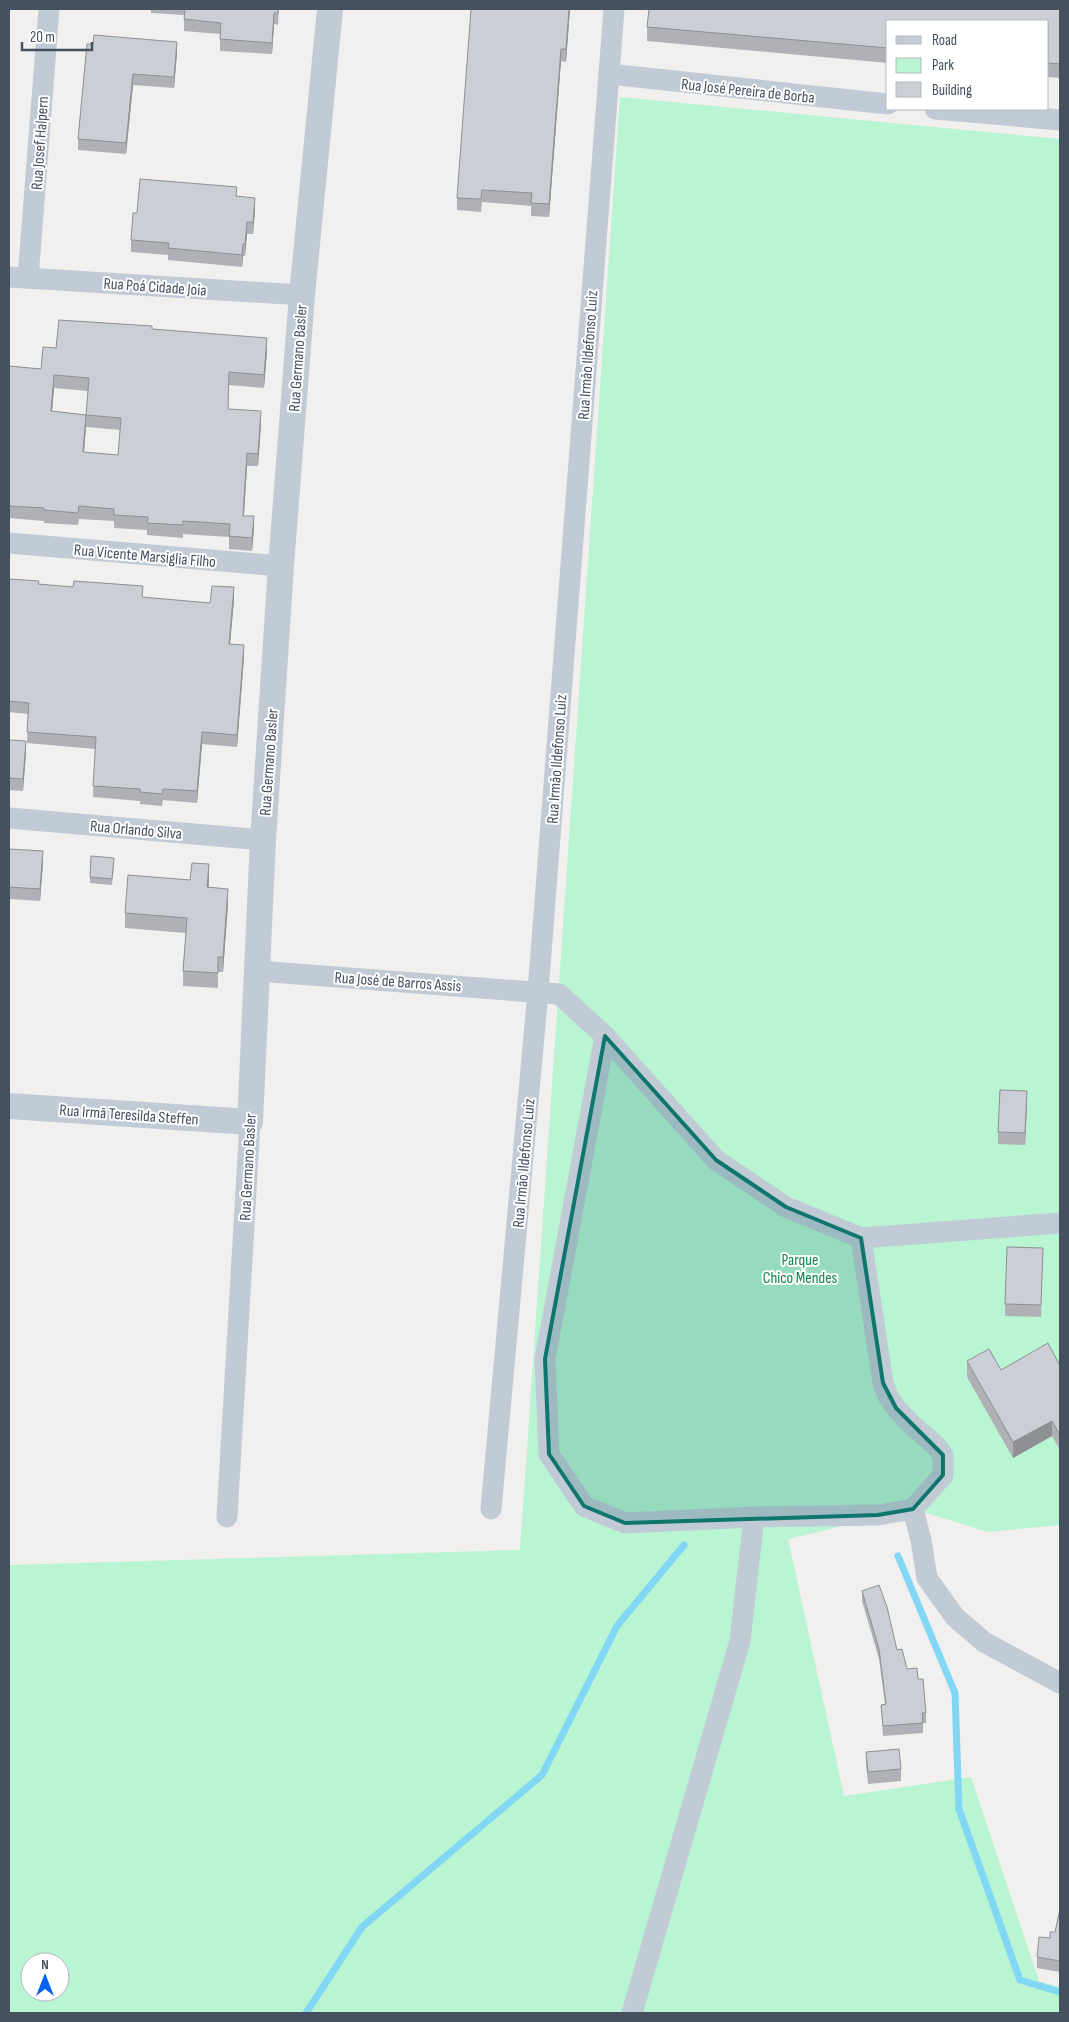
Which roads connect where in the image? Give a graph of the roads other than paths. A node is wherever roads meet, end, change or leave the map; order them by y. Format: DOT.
graph roads {
  1 [pos="49,9"];
  2 [pos="330,9"];
  3 [pos="614,9"];
  4 [pos="609,74"];
  5 [pos="886,104"];
  6 [pos="946,110"];
  7 [pos="1060,120"];
  8 [pos="19,278"];
  9 [pos="302,296"];
  10 [pos="9,544"];
  11 [pos="281,566"];
  12 [pos="9,818"];
  13 [pos="263,840"];
  14 [pos="258,971"];
  15 [pos="538,992"];
  16 [pos="605,1036"];
  17 [pos="9,1106"];
  18 [pos="250,1122"];
  19 [pos="1060,1223"];
  20 [pos="861,1238"];
  21 [pos="491,1509"];
  22 [pos="913,1509"];
  23 [pos="227,1517"];
  24 [pos="754,1517"];
  25 [pos="1060,1683"];
  26 [pos="632,2013"];
  1 -- 8 [label="street, Rua Josef Halpern"];
  2 -- 9 [label="street, Rua Germano Basler"];
  3 -- 4 [label="street, Rua Irmão Ildefonso Luiz"];
  4 -- 5 [label="street, Rua José Pereira de Borba"];
  4 -- 15 [label="street, Rua Irmão Ildefonso Luiz"];
  6 -- 7 [label="street"];
  8 -- 9 [label="street, Rua Poá Cidade Joia"];
  9 -- 11 [label="street, Rua Germano Basler"];
  10 -- 11 [label="street, Rua Vicente Marsiglia Filho"];
  11 -- 13 [label="street, Rua Germano Basler"];
  12 -- 13 [label="street, Rua Orlando Silva"];
  13 -- 14 [label="street, Rua Germano Basler"];
  14 -- 15 [label="street, Rua José de Barros Assis"];
  14 -- 18 [label="street, Rua Germano Basler"];
  15 -- 16 [label="street, Rua José de Barros Assis"];
  15 -- 21 [label="street, Rua Irmão Ildefonso Luiz"];
  16 -- 20 [label="street, Rua José de Barros Assis"];
  16 -- 24 [label="street"];
  17 -- 18 [label="street, Rua Irmã Teresilda Steffen"];
  18 -- 23 [label="street, Rua Germano Basler"];
  19 -- 20 [label="street"];
  20 -- 22 [label="street"];
  22 -- 24 [label="street"];
  22 -- 25 [label="street"];
  24 -- 26 [label="street"];
}
